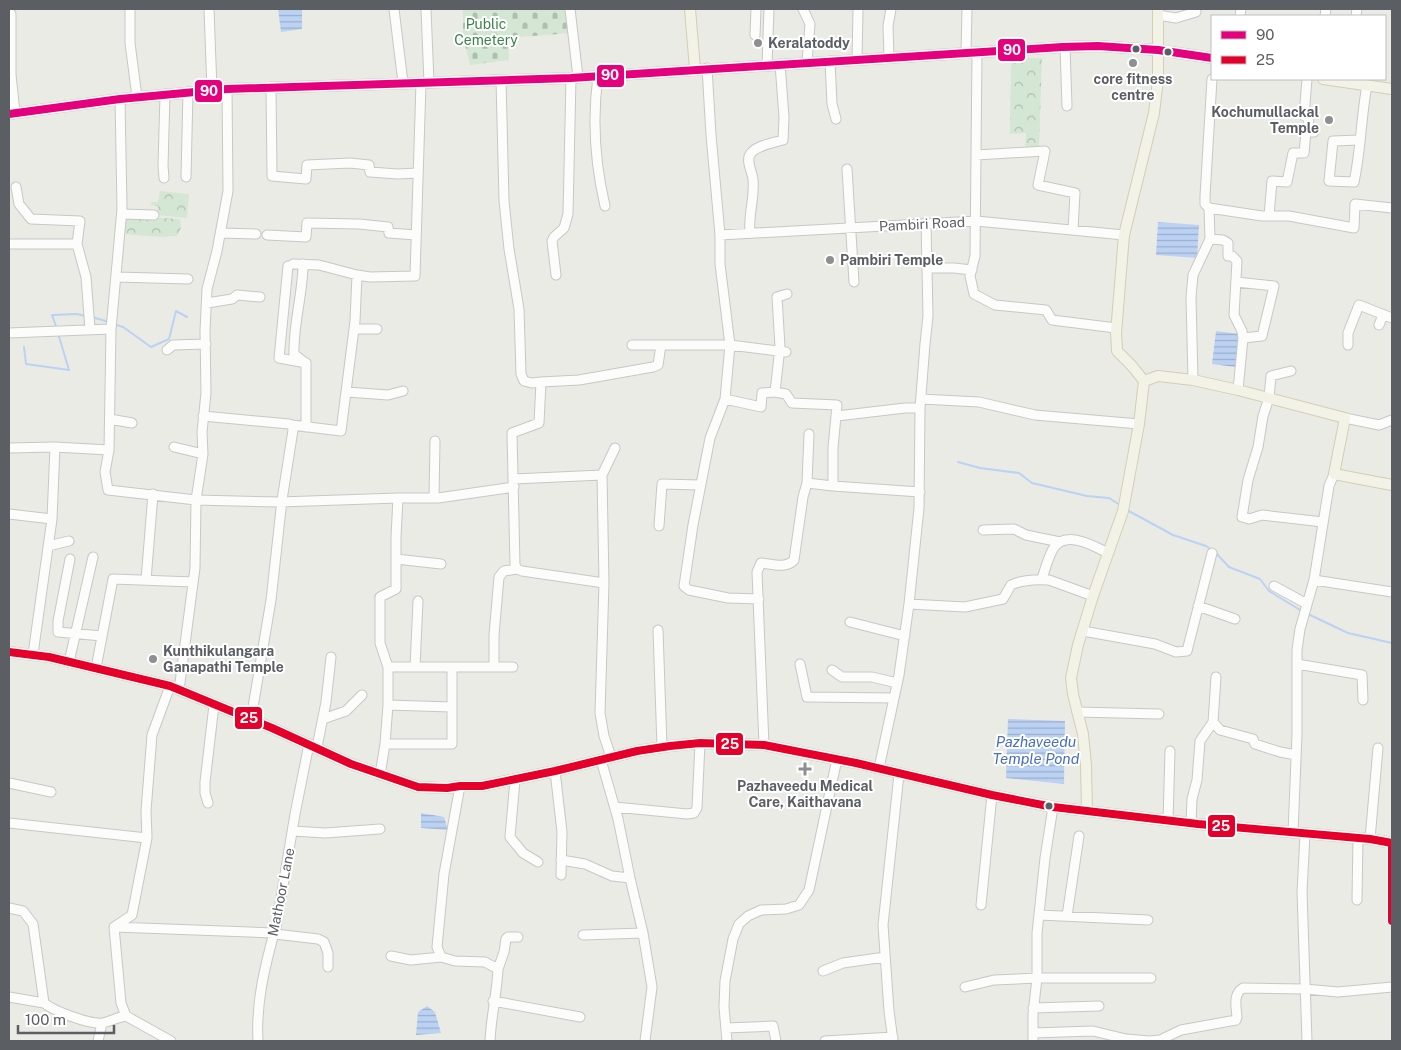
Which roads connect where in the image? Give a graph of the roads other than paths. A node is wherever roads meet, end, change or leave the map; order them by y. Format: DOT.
graph roads {
  1 [pos="130,9"];
  2 [pos="209,9"];
  3 [pos="394,9"];
  4 [pos="426,9"];
  5 [pos="570,9"];
  6 [pos="690,9"];
  7 [pos="756,9"];
  8 [pos="770,9"];
  9 [pos="802,9"];
  10 [pos="858,9"];
  11 [pos="891,9"];
  12 [pos="967,9"];
  13 [pos="1158,12"];
  14 [pos="1196,12"];
  15 [pos="11,14"];
  16 [pos="754,35"];
  17 [pos="1065,46"];
  18 [pos="1158,50"];
  19 [pos="966,52"];
  20 [pos="977,52"];
  21 [pos="889,57"];
  22 [pos="1211,58"];
  23 [pos="857,59"];
  24 [pos="830,61"];
  25 [pos="807,62"];
  26 [pos="780,64"];
  27 [pos="766,65"];
  28 [pos="707,68"];
  29 [pos="695,69"];
  30 [pos="598,76"];
  31 [pos="574,77"];
  32 [pos="501,80"];
  33 [pos="1212,80"];
  34 [pos="1307,80"];
  35 [pos="1353,80"];
  36 [pos="402,83"];
  37 [pos="425,83"];
  38 [pos="1367,85"];
  39 [pos="271,87"];
  40 [pos="227,88"];
  41 [pos="1392,89"];
  42 [pos="212,90"];
  43 [pos="188,92"];
  44 [pos="166,94"];
  45 [pos="137,97"];
  46 [pos="120,99"];
  47 [pos="1067,106"];
  48 [pos="12,113"];
  49 [pos="836,118"];
  50 [pos="1359,140"];
  51 [pos="976,155"];
  52 [pos="847,169"];
  53 [pos="418,173"];
  54 [pos="186,177"];
  55 [pos="164,178"];
  56 [pos="16,186"];
  57 [pos="605,206"];
  58 [pos="1209,208"];
  59 [pos="1392,208"];
  60 [pos="122,214"];
  61 [pos="154,216"];
  62 [pos="1269,216"];
  63 [pos="976,221"];
  64 [pos="926,223"];
  65 [pos="850,227"];
  66 [pos="1073,230"];
  67 [pos="221,233"];
  68 [pos="750,233"];
  69 [pos="256,234"];
  70 [pos="267,235"];
  71 [pos="416,235"];
  72 [pos="720,235"];
  73 [pos="1124,235"];
  74 [pos="1210,239"];
  75 [pos="9,244"];
  76 [pos="78,244"];
  77 [pos="304,264"];
  78 [pos="926,268"];
  79 [pos="972,270"];
  80 [pos="356,275"];
  81 [pos="556,275"];
  82 [pos="117,277"];
  83 [pos="188,279"];
  84 [pos="854,282"];
  85 [pos="1236,282"];
  86 [pos="787,294"];
  87 [pos="260,297"];
  88 [pos="207,303"];
  89 [pos="1383,314"];
  90 [pos="1392,318"];
  91 [pos="1379,325"];
  92 [pos="1116,328"];
  93 [pos="111,329"];
  94 [pos="354,329"];
  95 [pos="377,329"];
  96 [pos="90,330"];
  97 [pos="9,333"];
  98 [pos="1243,338"];
  99 [pos="206,344"];
  100 [pos="632,345"];
  101 [pos="661,345"];
  102 [pos="730,345"];
  103 [pos="1348,345"];
  104 [pos="167,350"];
  105 [pos="783,352"];
  106 [pos="306,363"];
  107 [pos="1291,371"];
  108 [pos="1192,380"];
  109 [pos="1144,381"];
  110 [pos="541,382"];
  111 [pos="1238,390"];
  112 [pos="403,391"];
  113 [pos="347,392"];
  114 [pos="775,392"];
  115 [pos="1269,398"];
  116 [pos="725,399"];
  117 [pos="921,404"];
  118 [pos="204,416"];
  119 [pos="836,416"];
  120 [pos="110,418"];
  121 [pos="1345,418"];
  122 [pos="1392,420"];
  123 [pos="132,423"];
  124 [pos="1139,424"];
  125 [pos="292,425"];
  126 [pos="306,427"];
  127 [pos="809,434"];
  128 [pos="435,440"];
  129 [pos="55,447"];
  130 [pos="174,447"];
  131 [pos="9,448"];
  132 [pos="615,448"];
  133 [pos="109,450"];
  134 [pos="203,454"];
  135 [pos="1334,474"];
  136 [pos="602,475"];
  137 [pos="514,483"];
  138 [pos="807,483"];
  139 [pos="700,485"];
  140 [pos="1392,485"];
  141 [pos="833,486"];
  142 [pos="920,492"];
  143 [pos="153,494"];
  144 [pos="398,498"];
  145 [pos="434,498"];
  146 [pos="196,500"];
  147 [pos="282,500"];
  148 [pos="9,514"];
  149 [pos="52,519"];
  150 [pos="1322,522"];
  151 [pos="659,526"];
  152 [pos="983,530"];
  153 [pos="69,541"];
  154 [pos="1060,542"];
  155 [pos="48,546"];
  156 [pos="1108,553"];
  157 [pos="1212,553"];
  158 [pos="94,557"];
  159 [pos="70,558"];
  160 [pos="396,559"];
  161 [pos="441,564"];
  162 [pos="517,569"];
  163 [pos="1042,579"];
  164 [pos="146,580"];
  165 [pos="1314,580"];
  166 [pos="193,582"];
  167 [pos="604,583"];
  168 [pos="1274,586"];
  169 [pos="1392,592"];
  170 [pos="1093,596"];
  171 [pos="759,599"];
  172 [pos="418,601"];
  173 [pos="909,604"];
  174 [pos="1307,604"];
  175 [pos="1198,606"];
  176 [pos="1235,619"];
  177 [pos="850,622"];
  178 [pos="658,630"];
  179 [pos="1083,631"];
  180 [pos="76,633"];
  181 [pos="102,636"];
  182 [pos="904,636"];
  183 [pos="9,652"];
  184 [pos="32,654"];
  185 [pos="331,656"];
  186 [pos="69,662"];
  187 [pos="800,664"];
  188 [pos="1297,664"];
  189 [pos="388,667"];
  190 [pos="415,667"];
  191 [pos="452,667"];
  192 [pos="494,667"];
  193 [pos="513,667"];
  194 [pos="96,668"];
  195 [pos="832,670"];
  196 [pos="1216,677"];
  197 [pos="897,682"];
  198 [pos="174,688"];
  199 [pos="362,695"];
  200 [pos="894,698"];
  201 [pos="1363,700"];
  202 [pos="214,705"];
  203 [pos="388,705"];
  204 [pos="451,707"];
  205 [pos="1077,712"];
  206 [pos="1159,714"];
  207 [pos="251,719"];
  208 [pos="323,719"];
  209 [pos="1213,722"];
  210 [pos="700,743"];
  211 [pos="385,744"];
  212 [pos="313,745"];
  213 [pos="764,745"];
  214 [pos="662,747"];
  215 [pos="1378,748"];
  216 [pos="1170,750"];
  217 [pos="1296,755"];
  218 [pos="606,759"];
  219 [pos="836,759"];
  220 [pos="879,768"];
  221 [pos="555,771"];
  222 [pos="898,774"];
  223 [pos="380,775"];
  224 [pos="515,780"];
  225 [pos="9,783"];
  226 [pos="460,786"];
  227 [pos="51,792"];
  228 [pos="992,795"];
  229 [pos="208,803"];
  230 [pos="1053,806"];
  231 [pos="615,807"];
  232 [pos="1087,811"];
  233 [pos="1168,821"];
  234 [pos="9,823"];
  235 [pos="1191,823"];
  236 [pos="380,829"];
  237 [pos="293,831"];
  238 [pos="1293,833"];
  239 [pos="1305,834"];
  240 [pos="1079,836"];
  241 [pos="146,838"];
  242 [pos="1358,838"];
  243 [pos="1370,839"];
  244 [pos="1392,842"];
  245 [pos="561,860"];
  246 [pos="538,862"];
  247 [pos="561,875"];
  248 [pos="630,878"];
  249 [pos="1357,900"];
  250 [pos="981,905"];
  251 [pos="9,908"];
  252 [pos="1039,915"];
  253 [pos="1066,916"];
  254 [pos="1148,920"];
  255 [pos="1392,921"];
  256 [pos="114,927"];
  257 [pos="275,933"];
  258 [pos="643,933"];
  259 [pos="583,935"];
  260 [pos="518,937"];
  261 [pos="390,956"];
  262 [pos="885,956"];
  263 [pos="441,957"];
  264 [pos="328,967"];
  265 [pos="498,969"];
  266 [pos="823,971"];
  267 [pos="1037,978"];
  268 [pos="1151,978"];
  269 [pos="965,987"];
  270 [pos="1392,987"];
  271 [pos="1305,989"];
  272 [pos="9,997"];
  273 [pos="493,1001"];
  274 [pos="44,1002"];
  275 [pos="1099,1006"];
  276 [pos="1033,1008"];
  277 [pos="126,1016"];
  278 [pos="580,1017"];
  279 [pos="102,1023"];
  280 [pos="726,1028"];
  281 [pos="1033,1037"];
  282 [pos="893,1039"];
  283 [pos="98,1041"];
  284 [pos="171,1041"];
  285 [pos="258,1041"];
  286 [pos="490,1041"];
  287 [pos="645,1041"];
  288 [pos="727,1041"];
  289 [pos="776,1041"];
  290 [pos="825,1041"];
  291 [pos="1307,1041"];
  1 -- 45 [label="street"];
  2 -- 42 [label="street"];
  3 -- 36 [label="street"];
  4 -- 37 [label="street"];
  5 -- 31 [label="street"];
  6 -- 29 [label="main road"];
  7 -- 16 [label="street"];
  8 -- 27 [label="street"];
  9 -- 25 [label="street"];
  10 -- 23 [label="street"];
  11 -- 21 [label="street"];
  12 -- 19 [label="street"];
  13 -- 14 [label="street"];
  13 -- 18 [label="main road"];
  15 -- 48 [label="street"];
  17 -- 18 [label="main road"];
  17 -- 20 [label="main road"];
  17 -- 47 [label="street"];
  18 -- 22 [label="main road"];
  18 -- 73 [label="main road"];
  19 -- 20 [label="main road"];
  19 -- 21 [label="main road"];
  20 -- 51 [label="street"];
  21 -- 23 [label="main road"];
  23 -- 24 [label="main road"];
  24 -- 25 [label="main road"];
  24 -- 49 [label="street"];
  25 -- 26 [label="main road"];
  26 -- 27 [label="main road"];
  26 -- 68 [label="street"];
  27 -- 28 [label="main road"];
  28 -- 29 [label="main road"];
  28 -- 72 [label="street"];
  29 -- 30 [label="main road"];
  30 -- 31 [label="main road"];
  30 -- 57 [label="street"];
  31 -- 32 [label="main road"];
  31 -- 81 [label="street"];
  32 -- 37 [label="main road"];
  32 -- 110 [label="street"];
  33 -- 58 [label="street"];
  34 -- 62 [label="street"];
  35 -- 38 [label="main road"];
  36 -- 37 [label="main road"];
  36 -- 39 [label="main road"];
  37 -- 53 [label="street"];
  38 -- 41 [label="main road"];
  38 -- 50 [label="street"];
  39 -- 40 [label="main road"];
  39 -- 53 [label="street"];
  40 -- 42 [label="main road"];
  40 -- 67 [label="street"];
  42 -- 43 [label="main road"];
  43 -- 44 [label="main road"];
  43 -- 54 [label="street"];
  44 -- 45 [label="main road"];
  44 -- 55 [label="street"];
  45 -- 46 [label="main road"];
  46 -- 48 [label="main road"];
  46 -- 60 [label="street"];
  50 -- 50 [label="street"];
  51 -- 63 [label="street"];
  51 -- 66 [label="street"];
  52 -- 65 [label="street"];
  53 -- 71 [label="street"];
  56 -- 76 [label="street"];
  58 -- 62 [label="street"];
  58 -- 74 [label="street"];
  59 -- 62 [label="street"];
  60 -- 61 [label="street"];
  60 -- 82 [label="street"];
  63 -- 64 [label="street, Pambiri Road"];
  63 -- 66 [label="street, Pambiri Road"];
  63 -- 79 [label="street"];
  64 -- 65 [label="street, Pambiri Road"];
  64 -- 78 [label="street"];
  65 -- 68 [label="street, Pambiri Road"];
  65 -- 84 [label="street"];
  66 -- 73 [label="street, Pambiri Road"];
  67 -- 69 [label="street"];
  67 -- 88 [label="street"];
  68 -- 72 [label="street, Pambiri Road"];
  70 -- 71 [label="street"];
  71 -- 80 [label="street"];
  72 -- 102 [label="street"];
  73 -- 92 [label="main road"];
  74 -- 85 [label="street"];
  74 -- 108 [label="street"];
  75 -- 76 [label="street"];
  76 -- 96 [label="street"];
  77 -- 80 [label="street"];
  77 -- 106 [label="street"];
  77 -- 106 [label="street"];
  78 -- 79 [label="street"];
  78 -- 117 [label="street"];
  79 -- 92 [label="street"];
  80 -- 94 [label="street"];
  82 -- 83 [label="street"];
  82 -- 93 [label="street"];
  85 -- 98 [label="street"];
  85 -- 98 [label="street"];
  86 -- 105 [label="street"];
  87 -- 88 [label="street"];
  88 -- 99 [label="street"];
  89 -- 90 [label="street"];
  89 -- 91 [label="street"];
  89 -- 103 [label="street"];
  92 -- 109 [label="main road"];
  93 -- 96 [label="street"];
  93 -- 120 [label="street"];
  94 -- 95 [label="street"];
  94 -- 113 [label="street"];
  96 -- 97 [label="street"];
  98 -- 111 [label="street"];
  99 -- 104 [label="street"];
  99 -- 118 [label="street"];
  100 -- 101 [label="street"];
  101 -- 102 [label="street"];
  101 -- 110 [label="street"];
  102 -- 105 [label="street"];
  102 -- 116 [label="street"];
  105 -- 114 [label="street"];
  106 -- 126 [label="street"];
  107 -- 115 [label="street"];
  108 -- 109 [label="main road"];
  108 -- 111 [label="main road"];
  109 -- 124 [label="main road"];
  110 -- 137 [label="street"];
  111 -- 115 [label="main road"];
  112 -- 113 [label="street"];
  113 -- 126 [label="street"];
  114 -- 116 [label="street"];
  114 -- 119 [label="street"];
  115 -- 121 [label="main road"];
  115 -- 150 [label="street"];
  116 -- 139 [label="street"];
  117 -- 119 [label="street"];
  117 -- 124 [label="street"];
  117 -- 142 [label="street"];
  118 -- 125 [label="street"];
  118 -- 134 [label="street"];
  119 -- 141 [label="street"];
  120 -- 123 [label="street"];
  120 -- 133 [label="street"];
  121 -- 122 [label="street"];
  121 -- 135 [label="main road"];
  124 -- 156 [label="main road"];
  125 -- 126 [label="street"];
  125 -- 147 [label="street"];
  127 -- 138 [label="street"];
  128 -- 145 [label="street"];
  129 -- 131 [label="street"];
  129 -- 133 [label="street"];
  129 -- 149 [label="street"];
  130 -- 134 [label="street"];
  132 -- 136 [label="street"];
  133 -- 143 [label="street"];
  134 -- 146 [label="street"];
  135 -- 140 [label="main road"];
  135 -- 150 [label="street"];
  136 -- 137 [label="street"];
  136 -- 167 [label="street"];
  137 -- 145 [label="street"];
  137 -- 162 [label="street"];
  138 -- 141 [label="street"];
  138 -- 171 [label="street"];
  139 -- 151 [label="street"];
  139 -- 171 [label="street"];
  141 -- 142 [label="street"];
  142 -- 173 [label="street"];
  143 -- 146 [label="street"];
  143 -- 164 [label="street"];
  144 -- 145 [label="street"];
  144 -- 147 [label="street"];
  144 -- 160 [label="street"];
  146 -- 147 [label="street"];
  146 -- 166 [label="street"];
  147 -- 207 [label="street"];
  148 -- 149 [label="street"];
  149 -- 155 [label="street"];
  150 -- 165 [label="street"];
  152 -- 154 [label="street"];
  153 -- 155 [label="street"];
  154 -- 156 [label="street"];
  154 -- 163 [label="street"];
  155 -- 184 [label="street"];
  156 -- 170 [label="main road"];
  157 -- 175 [label="street"];
  158 -- 180 [label="street"];
  159 -- 180 [label="street"];
  160 -- 161 [label="street"];
  160 -- 189 [label="street"];
  162 -- 167 [label="street"];
  162 -- 192 [label="street"];
  163 -- 170 [label="street"];
  163 -- 173 [label="street"];
  164 -- 166 [label="street"];
  164 -- 181 [label="street"];
  165 -- 169 [label="street"];
  165 -- 174 [label="street"];
  166 -- 198 [label="street"];
  167 -- 218 [label="street"];
  168 -- 174 [label="street"];
  170 -- 179 [label="main road"];
  171 -- 213 [label="street"];
  172 -- 190 [label="street"];
  173 -- 182 [label="street"];
  174 -- 188 [label="street"];
  175 -- 176 [label="street"];
  175 -- 179 [label="street"];
  177 -- 182 [label="street"];
  178 -- 214 [label="street"];
  179 -- 205 [label="main road"];
  180 -- 181 [label="street"];
  180 -- 186 [label="street"];
  181 -- 194 [label="street"];
  182 -- 197 [label="street"];
  183 -- 184 [label="main road"];
  184 -- 186 [label="main road"];
  185 -- 208 [label="street, Mathoor Lane"];
  186 -- 194 [label="main road"];
  187 -- 200 [label="street"];
  188 -- 201 [label="street"];
  188 -- 217 [label="street"];
  189 -- 190 [label="street"];
  189 -- 203 [label="street"];
  190 -- 191 [label="street"];
  191 -- 192 [label="street"];
  191 -- 204 [label="street"];
  192 -- 193 [label="street"];
  194 -- 198 [label="main road"];
  195 -- 197 [label="street"];
  196 -- 209 [label="street"];
  197 -- 200 [label="street"];
  198 -- 202 [label="main road"];
  198 -- 241 [label="street"];
  199 -- 208 [label="street"];
  200 -- 220 [label="street"];
  202 -- 207 [label="main road"];
  202 -- 229 [label="street"];
  203 -- 204 [label="street"];
  203 -- 211 [label="street"];
  204 -- 211 [label="street"];
  205 -- 206 [label="street"];
  205 -- 232 [label="main road"];
  207 -- 212 [label="main road"];
  208 -- 212 [label="street, Mathoor Lane"];
  209 -- 217 [label="street"];
  209 -- 235 [label="street"];
  210 -- 213 [label="main road"];
  210 -- 214 [label="main road"];
  210 -- 231 [label="street"];
  211 -- 223 [label="street"];
  212 -- 223 [label="main road"];
  212 -- 237 [label="street, Mathoor Lane"];
  213 -- 219 [label="main road"];
  214 -- 218 [label="main road"];
  215 -- 243 [label="street"];
  216 -- 233 [label="street"];
  217 -- 238 [label="street"];
  218 -- 221 [label="main road"];
  218 -- 231 [label="street"];
  219 -- 220 [label="main road"];
  219 -- 280 [label="street"];
  220 -- 222 [label="main road"];
  221 -- 224 [label="main road"];
  221 -- 245 [label="street"];
  222 -- 228 [label="main road"];
  222 -- 262 [label="street"];
  223 -- 226 [label="main road"];
  224 -- 226 [label="main road"];
  224 -- 246 [label="street"];
  225 -- 227 [label="street"];
  226 -- 263 [label="street"];
  228 -- 230 [label="main road"];
  228 -- 250 [label="street"];
  230 -- 232 [label="main road"];
  230 -- 252 [label="street"];
  231 -- 248 [label="street"];
  232 -- 233 [label="main road"];
  233 -- 235 [label="main road"];
  234 -- 241 [label="street"];
  235 -- 238 [label="main road"];
  236 -- 237 [label="street"];
  237 -- 257 [label="street, Mathoor Lane"];
  238 -- 239 [label="main road"];
  239 -- 242 [label="main road"];
  239 -- 271 [label="street"];
  240 -- 253 [label="street"];
  241 -- 256 [label="street"];
  242 -- 243 [label="main road"];
  242 -- 249 [label="street"];
  243 -- 244 [label="main road"];
  244 -- 255 [label="street"];
  245 -- 247 [label="street"];
  245 -- 248 [label="street"];
  248 -- 258 [label="street"];
  251 -- 274 [label="street"];
  252 -- 253 [label="street"];
  252 -- 267 [label="street"];
  253 -- 254 [label="street"];
  256 -- 257 [label="street"];
  256 -- 277 [label="street"];
  257 -- 264 [label="street"];
  257 -- 285 [label="street, Mathoor Lane"];
  258 -- 259 [label="street"];
  258 -- 287 [label="street"];
  260 -- 265 [label="street"];
  261 -- 263 [label="street"];
  262 -- 266 [label="street"];
  262 -- 282 [label="street"];
  263 -- 265 [label="street"];
  265 -- 273 [label="street"];
  267 -- 268 [label="street"];
  267 -- 269 [label="street"];
  267 -- 276 [label="street"];
  270 -- 271 [label="street"];
  271 -- 281 [label="street"];
  271 -- 291 [label="street"];
  272 -- 274 [label="street"];
  273 -- 278 [label="street"];
  273 -- 286 [label="street"];
  274 -- 279 [label="street"];
  275 -- 276 [label="street"];
  276 -- 281 [label="street"];
  277 -- 279 [label="street"];
  277 -- 284 [label="street"];
  279 -- 283 [label="street"];
  280 -- 288 [label="street"];
  280 -- 289 [label="street"];
  282 -- 290 [label="street"];
}
